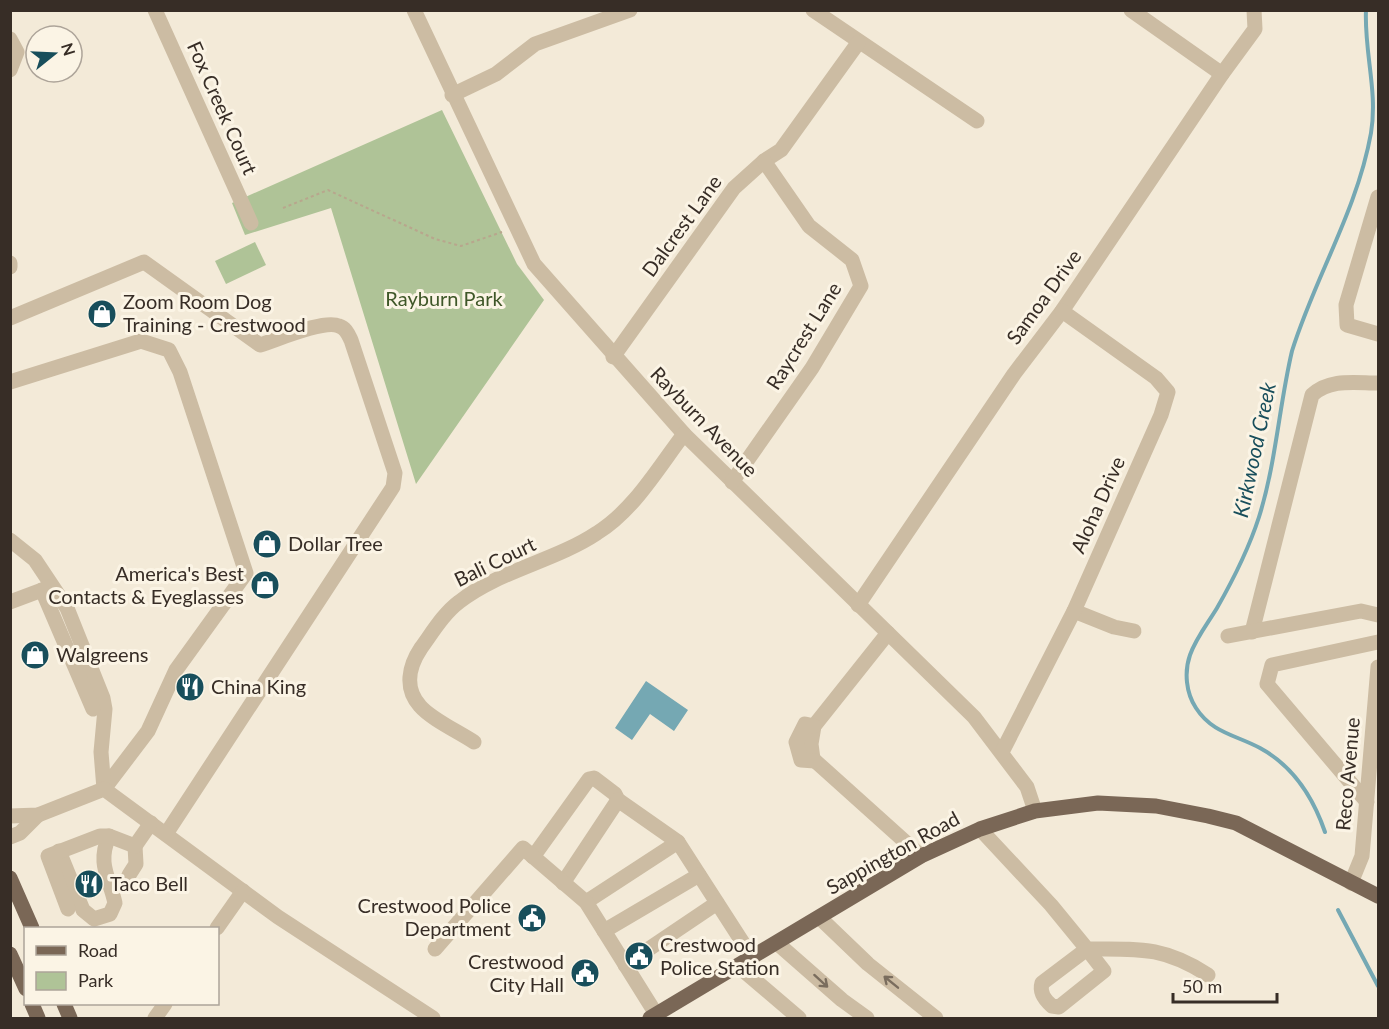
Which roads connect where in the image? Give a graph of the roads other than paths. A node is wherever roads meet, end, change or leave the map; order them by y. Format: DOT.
graph roads {
  1 [pos="154,10"];
  2 [pos="414,10"];
  3 [pos="630,10"];
  4 [pos="813,10"];
  5 [pos="1131,10"];
  6 [pos="1254,10"];
  7 [pos="10,39"];
  8 [pos="858,43"];
  9 [pos="10,70"];
  10 [pos="1222,74"];
  11 [pos="452,95"];
  12 [pos="977,121"];
  13 [pos="764,161"];
  14 [pos="1378,197"];
  15 [pos="251,223"];
  16 [pos="1062,311"];
  17 [pos="10,318"];
  18 [pos="1378,334"];
  19 [pos="613,357"];
  20 [pos="10,382"];
  21 [pos="1378,383"];
  22 [pos="684,434"];
  23 [pos="732,482"];
  24 [pos="13,545"];
  25 [pos="47,588"];
  26 [pos="10,602"];
  27 [pos="858,605"];
  28 [pos="1074,611"];
  29 [pos="1378,615"];
  30 [pos="1134,631"];
  31 [pos="1252,632"];
  32 [pos="888,633"];
  33 [pos="1228,636"];
  34 [pos="1378,642"];
  35 [pos="1378,667"];
  36 [pos="93,709"];
  37 [pos="474,741"];
  38 [pos="1002,752"];
  39 [pos="104,789"];
  40 [pos="618,800"];
  41 [pos="1367,801"];
  42 [pos="1035,811"];
  43 [pos="38,815"];
  44 [pos="10,816"];
  45 [pos="151,823"];
  46 [pos="980,829"];
  47 [pos="166,834"];
  48 [pos="109,836"];
  49 [pos="10,837"];
  50 [pos="678,842"];
  51 [pos="135,846"];
  52 [pos="59,851"];
  53 [pos="528,853"];
  54 [pos="921,856"];
  55 [pos="129,875"];
  56 [pos="699,875"];
  57 [pos="10,878"];
  58 [pos="563,883"];
  59 [pos="1351,884"];
  60 [pos="243,891"];
  61 [pos="1378,896"];
  62 [pos="586,902"];
  63 [pos="717,903"];
  64 [pos="69,909"];
  65 [pos="820,918"];
  66 [pos="32,927"];
  67 [pos="218,927"];
  68 [pos="604,931"];
  69 [pos="777,943"];
  70 [pos="435,949"];
  71 [pos="10,954"];
  72 [pos="752,957"];
  73 [pos="625,965"];
  74 [pos="738,966"];
  75 [pos="1208,975"];
  76 [pos="19,982"];
  77 [pos="164,1005"];
  78 [pos="653,1016"];
  79 [pos="155,1018"];
  80 [pos="433,1018"];
  81 [pos="799,1018"];
  82 [pos="867,1018"];
  83 [pos="936,1018"];
  1 -- 15 [label="street, Fox Creek Court"];
  2 -- 11 [label="street, Rayburn Avenue"];
  3 -- 11 [label="street"];
  4 -- 8 [label="street"];
  5 -- 10 [label="street"];
  6 -- 10 [label="street, Samoa Drive"];
  7 -- 9 [label="street"];
  8 -- 12 [label="street"];
  8 -- 13 [label="street, Dalcrest Lane"];
  10 -- 16 [label="street, Samoa Drive"];
  11 -- 19 [label="street, Rayburn Avenue"];
  13 -- 19 [label="street, Dalcrest Lane"];
  13 -- 23 [label="street, Raycrest Lane"];
  14 -- 18 [label="street"];
  16 -- 27 [label="street, Samoa Drive"];
  16 -- 28 [label="street, Aloha Drive"];
  17 -- 47 [label="street"];
  19 -- 22 [label="street, Rayburn Avenue"];
  20 -- 39 [label="street"];
  21 -- 31 [label="street"];
  22 -- 23 [label="street, Rayburn Avenue"];
  22 -- 37 [label="street, Bali Court"];
  23 -- 27 [label="street, Rayburn Avenue"];
  24 -- 25 [label="street"];
  25 -- 26 [label="street"];
  25 -- 36 [label="street"];
  25 -- 39 [label="street"];
  27 -- 32 [label="street, Rayburn Avenue"];
  28 -- 30 [label="street"];
  28 -- 38 [label="street, Aloha Drive"];
  29 -- 31 [label="street"];
  31 -- 33 [label="street"];
  32 -- 38 [label="street, Rayburn Avenue"];
  32 -- 54 [label="street"];
  34 -- 41 [label="street"];
  35 -- 41 [label="street, Reco Avenue"];
  38 -- 42 [label="street, Rayburn Avenue"];
  39 -- 43 [label="street"];
  39 -- 45 [label="street"];
  40 -- 50 [label="street"];
  40 -- 53 [label="street"];
  40 -- 58 [label="street"];
  41 -- 59 [label="street, Reco Avenue"];
  42 -- 46 [label="main road, Sappington Road"];
  42 -- 59 [label="main road, Sappington Road"];
  43 -- 44 [label="street"];
  43 -- 49 [label="street"];
  45 -- 47 [label="street"];
  45 -- 51 [label="street"];
  46 -- 54 [label="main road, Sappington Road"];
  46 -- 75 [label="street"];
  47 -- 60 [label="street"];
  48 -- 51 [label="street"];
  48 -- 52 [label="street"];
  48 -- 52 [label="street"];
  50 -- 56 [label="street"];
  50 -- 62 [label="street"];
  51 -- 55 [label="street"];
  52 -- 64 [label="street"];
  53 -- 58 [label="street"];
  53 -- 70 [label="street"];
  54 -- 65 [label="main road, Sappington Road"];
  56 -- 63 [label="street"];
  56 -- 68 [label="street"];
  57 -- 66 [label="main road"];
  58 -- 62 [label="street"];
  59 -- 61 [label="main road, Sappington Road"];
  60 -- 67 [label="street"];
  60 -- 80 [label="street"];
  62 -- 68 [label="street"];
  63 -- 72 [label="street"];
  63 -- 73 [label="street"];
  65 -- 69 [label="main road, Sappington Road"];
  83 -- 65 [label="street, one-way"];
  68 -- 73 [label="street"];
  69 -- 72 [label="main road, Sappington Road"];
  69 -- 82 [label="street, one-way"];
  71 -- 76 [label="main road"];
  72 -- 74 [label="main road, Sappington Road"];
  73 -- 78 [label="street"];
  74 -- 78 [label="main road, Sappington Road"];
  74 -- 81 [label="street"];
  77 -- 79 [label="street"];
}
